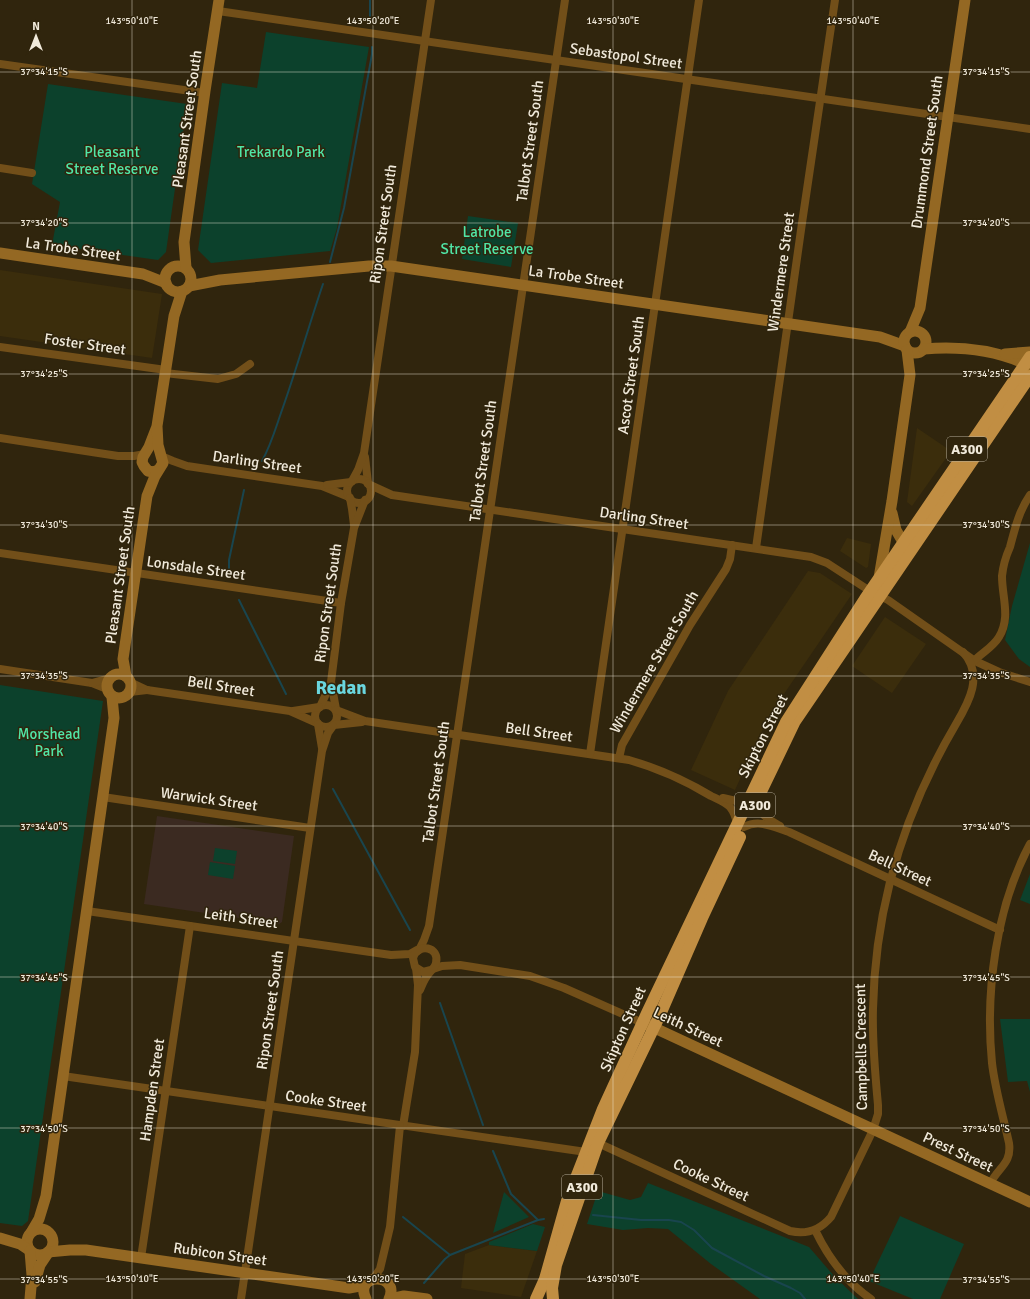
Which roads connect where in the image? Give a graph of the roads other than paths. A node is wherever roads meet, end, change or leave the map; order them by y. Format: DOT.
graph roads {
  1 [pos="430,0"];
  2 [pos="565,0"];
  3 [pos="700,0"];
  4 [pos="835,0"];
  5 [pos="965,0"];
  6 [pos="217,3"];
  7 [pos="424,40"];
  8 [pos="556,60"];
  9 [pos="0,64"];
  10 [pos="688,79"];
  11 [pos="205,93"];
  12 [pos="821,98"];
  13 [pos="948,116"];
  14 [pos="1030,129"];
  15 [pos="0,168"];
  16 [pos="32,173"];
  17 [pos="184,242"];
  18 [pos="0,253"];
  19 [pos="391,266"];
  20 [pos="170,269"];
  21 [pos="188,271"];
  22 [pos="142,274"];
  23 [pos="220,280"];
  24 [pos="524,285"];
  25 [pos="168,286"];
  26 [pos="186,289"];
  27 [pos="656,304"];
  28 [pos="920,308"];
  29 [pos="174,316"];
  30 [pos="788,323"];
  31 [pos="909,333"];
  32 [pos="924,336"];
  33 [pos="880,337"];
  34 [pos="0,347"];
  35 [pos="951,347"];
  36 [pos="906,348"];
  37 [pos="923,350"];
  38 [pos="1030,352"];
  39 [pos="997,354"];
  40 [pos="1028,362"];
  41 [pos="250,364"];
  42 [pos="165,371"];
  43 [pos="910,375"];
  44 [pos="1030,376"];
  45 [pos="157,426"];
  46 [pos="0,438"];
  47 [pos="146,453"];
  48 [pos="364,453"];
  49 [pos="161,455"];
  50 [pos="118,456"];
  51 [pos="187,466"];
  52 [pos="144,467"];
  53 [pos="159,469"];
  54 [pos="352,482"];
  55 [pos="368,484"];
  56 [pos="322,486"];
  57 [pos="392,495"];
  58 [pos="147,496"];
  59 [pos="1030,496"];
  60 [pos="349,498"];
  61 [pos="366,500"];
  62 [pos="892,501"];
  63 [pos="490,510"];
  64 [pos="354,528"];
  65 [pos="623,529"];
  66 [pos="904,542"];
  67 [pos="730,544"];
  68 [pos="756,548"];
  69 [pos="0,553"];
  70 [pos="909,554"];
  71 [pos="136,573"];
  72 [pos="879,579"];
  73 [pos="876,594"];
  74 [pos="341,603"];
  75 [pos="964,652"];
  76 [pos="975,660"];
  77 [pos="0,669"];
  78 [pos="331,682"];
  79 [pos="1030,682"];
  80 [pos="119,686"];
  81 [pos="319,707"];
  82 [pos="336,710"];
  83 [pos="290,711"];
  84 [pos="365,721"];
  85 [pos="318,723"];
  86 [pos="333,725"];
  87 [pos="458,735"];
  88 [pos="322,750"];
  89 [pos="590,754"];
  90 [pos="619,758"];
  91 [pos="703,791"];
  92 [pos="103,797"];
  93 [pos="753,799"];
  94 [pos="741,825"];
  95 [pos="310,828"];
  96 [pos="788,832"];
  97 [pos="1030,844"];
  98 [pos="890,880"];
  99 [pos="87,911"];
  100 [pos="190,926"];
  101 [pos="429,926"];
  102 [pos="1000,930"];
  103 [pos="294,941"];
  104 [pos="418,950"];
  105 [pos="434,953"];
  106 [pos="391,955"];
  107 [pos="460,965"];
  108 [pos="416,968"];
  109 [pos="432,969"];
  110 [pos="418,996"];
  111 [pos="643,1023"];
  112 [pos="654,1028"];
  113 [pos="63,1076"];
  114 [pos="166,1091"];
  115 [pos="270,1107"];
  116 [pos="402,1126"];
  117 [pos="873,1130"];
  118 [pos="598,1143"];
  119 [pos="586,1152"];
  120 [pos="990,1184"];
  121 [pos="46,1196"];
  122 [pos="1030,1202"];
  123 [pos="815,1230"];
  124 [pos="32,1231"];
  125 [pos="51,1235"];
  126 [pos="0,1237"];
  127 [pos="86,1250"];
  128 [pos="29,1251"];
  129 [pos="48,1253"];
  130 [pos="141,1258"];
  131 [pos="382,1260"];
  132 [pos="245,1273"];
  133 [pos="371,1280"];
  134 [pos="388,1284"];
  135 [pos="349,1288"];
  136 [pos="31,1295"];
  137 [pos="404,1296"];
  138 [pos="366,1298"];
  139 [pos="241,1299"];
  140 [pos="390,1299"];
  141 [pos="426,1299"];
  142 [pos="536,1299"];
  143 [pos="553,1299"];
  144 [pos="871,1299"];
  1 -- 7 [label="street, Ripon Street South"];
  2 -- 8 [label="street, Talbot Street South"];
  3 -- 10 [label="street, Ascot Street South"];
  4 -- 12 [label="street, Windermere Street"];
  5 -- 13 [label="main road, Drummond Street South"];
  6 -- 7 [label="street, Sebastopol Street"];
  6 -- 11 [label="main road, Pleasant Street South"];
  7 -- 8 [label="street, Sebastopol Street"];
  7 -- 19 [label="street, Ripon Street South"];
  8 -- 10 [label="street, Sebastopol Street"];
  8 -- 24 [label="street, Talbot Street South"];
  9 -- 11 [label="street"];
  10 -- 12 [label="street, Sebastopol Street"];
  10 -- 27 [label="street, Ascot Street South"];
  11 -- 17 [label="main road, Pleasant Street South"];
  12 -- 13 [label="street, Sebastopol Street"];
  12 -- 30 [label="street, Windermere Street"];
  13 -- 14 [label="street, Sebastopol Street"];
  13 -- 28 [label="main road, Drummond Street South"];
  15 -- 16 [label="street"];
  17 -- 20 [label="main road, Pleasant Street South"];
  17 -- 21 [label="main road, Pleasant Street South"];
  18 -- 22 [label="main road, La Trobe Street"];
  19 -- 23 [label="main road, La Trobe Street"];
  19 -- 24 [label="main road, La Trobe Street"];
  19 -- 48 [label="street, Ripon Street South"];
  20 -- 21 [label="main road"];
  20 -- 22 [label="main road, La Trobe Street"];
  20 -- 25 [label="main road"];
  21 -- 23 [label="main road, La Trobe Street"];
  21 -- 26 [label="main road"];
  22 -- 25 [label="main road, La Trobe Street"];
  23 -- 26 [label="main road, La Trobe Street"];
  24 -- 27 [label="main road, La Trobe Street"];
  24 -- 63 [label="street, Talbot Street South"];
  25 -- 26 [label="main road"];
  25 -- 29 [label="main road"];
  26 -- 29 [label="main road"];
  27 -- 30 [label="main road, La Trobe Street"];
  27 -- 65 [label="street, Ascot Street South"];
  28 -- 31 [label="main road, Drummond Street South"];
  28 -- 32 [label="main road, Drummond Street South"];
  29 -- 42 [label="main road"];
  30 -- 33 [label="main road, La Trobe Street"];
  30 -- 68 [label="street, Windermere Street"];
  31 -- 32 [label="main road"];
  31 -- 33 [label="main road, La Trobe Street"];
  31 -- 36 [label="main road"];
  32 -- 35 [label="main road"];
  32 -- 37 [label="main road"];
  33 -- 36 [label="main road, La Trobe Street"];
  34 -- 42 [label="street, Foster Street"];
  35 -- 37 [label="main road"];
  35 -- 39 [label="main road"];
  36 -- 37 [label="main road"];
  36 -- 43 [label="main road"];
  37 -- 43 [label="main road"];
  38 -- 39 [label="main road"];
  39 -- 40 [label="main road"];
  40 -- 66 [label="highway, Skipton Street / A300"];
  41 -- 42 [label="street, Foster Street"];
  42 -- 45 [label="main road"];
  43 -- 62 [label="main road"];
  44 -- 70 [label="highway, Skipton Street / A300"];
  45 -- 47 [label="main road"];
  45 -- 49 [label="main road"];
  46 -- 50 [label="street"];
  47 -- 49 [label="main road"];
  47 -- 50 [label="street"];
  47 -- 52 [label="main road"];
  48 -- 54 [label="street, Ripon Street South"];
  48 -- 55 [label="street, Ripon Street South"];
  49 -- 51 [label="street, Darling Street"];
  49 -- 53 [label="main road"];
  50 -- 52 [label="street"];
  51 -- 53 [label="street, Darling Street"];
  51 -- 56 [label="street, Darling Street"];
  52 -- 53 [label="main road"];
  52 -- 58 [label="main road, Pleasant Street South"];
  53 -- 58 [label="main road, Pleasant Street South"];
  54 -- 55 [label="street"];
  54 -- 56 [label="street, Darling Street"];
  54 -- 60 [label="street"];
  55 -- 57 [label="street, Darling Street"];
  55 -- 61 [label="street"];
  56 -- 60 [label="street, Darling Street"];
  57 -- 61 [label="street, Darling Street"];
  57 -- 63 [label="street, Darling Street"];
  58 -- 71 [label="main road, Pleasant Street South"];
  59 -- 76 [label="street"];
  60 -- 61 [label="street"];
  60 -- 64 [label="street, Ripon Street South"];
  61 -- 64 [label="street, Ripon Street South"];
  62 -- 66 [label="main road"];
  62 -- 72 [label="main road"];
  63 -- 65 [label="street, Darling Street"];
  63 -- 87 [label="street, Talbot Street South"];
  64 -- 74 [label="street, Ripon Street South"];
  65 -- 67 [label="street, Darling Street"];
  65 -- 89 [label="street, Ascot Street South"];
  66 -- 70 [label="main road"];
  66 -- 72 [label="highway, Skipton Street / A300"];
  67 -- 68 [label="street, Darling Street"];
  67 -- 90 [label="street, Windermere Street South"];
  68 -- 73 [label="street, Darling Street"];
  69 -- 71 [label="street, Lonsdale Street"];
  70 -- 73 [label="highway, Skipton Street / A300"];
  71 -- 74 [label="street, Lonsdale Street"];
  71 -- 80 [label="main road, Pleasant Street South"];
  72 -- 73 [label="highway, Skipton Street / A300"];
  73 -- 75 [label="street, Darling Street"];
  73 -- 93 [label="highway, Skipton Street / A300"];
  74 -- 78 [label="street, Ripon Street South"];
  75 -- 76 [label="street, Darling Street"];
  75 -- 98 [label="street, Campbells Crescent"];
  76 -- 79 [label="street, Darling Street"];
  77 -- 80 [label="street, Bell Street"];
  78 -- 81 [label="street, Ripon Street South"];
  78 -- 82 [label="street, Ripon Street South"];
  80 -- 83 [label="street, Bell Street"];
  80 -- 92 [label="main road"];
  81 -- 82 [label="street"];
  81 -- 83 [label="street, Bell Street"];
  81 -- 85 [label="street"];
  82 -- 84 [label="street, Bell Street"];
  82 -- 86 [label="street"];
  83 -- 85 [label="street, Bell Street"];
  84 -- 86 [label="street, Bell Street"];
  84 -- 87 [label="street, Bell Street"];
  85 -- 86 [label="street"];
  85 -- 88 [label="street, Ripon Street South"];
  86 -- 88 [label="street, Ripon Street South"];
  87 -- 89 [label="street, Bell Street"];
  87 -- 101 [label="street, Talbot Street South"];
  88 -- 95 [label="street, Ripon Street South"];
  89 -- 90 [label="street, Bell Street"];
  90 -- 91 [label="street, Bell Street"];
  91 -- 93 [label="street, Bell Street"];
  91 -- 94 [label="street, Bell Street"];
  92 -- 95 [label="street, Warwick Street"];
  92 -- 99 [label="main road"];
  93 -- 94 [label="highway, Skipton Street / A300"];
  93 -- 96 [label="street, Bell Street"];
  94 -- 96 [label="street, Bell Street"];
  94 -- 111 [label="highway, Skipton Street / A300"];
  94 -- 112 [label="highway, Skipton Street / A300"];
  95 -- 103 [label="street, Ripon Street South"];
  96 -- 98 [label="street, Bell Street"];
  97 -- 102 [label="street"];
  98 -- 102 [label="street, Bell Street"];
  98 -- 117 [label="street, Campbells Crescent"];
  99 -- 100 [label="street, Leith Street"];
  99 -- 113 [label="main road"];
  100 -- 103 [label="street, Leith Street"];
  100 -- 114 [label="street, Hampden Street"];
  101 -- 104 [label="street, Talbot Street South"];
  101 -- 105 [label="street, Talbot Street South"];
  102 -- 120 [label="street"];
  103 -- 106 [label="street, Leith Street"];
  103 -- 115 [label="street, Ripon Street South"];
  104 -- 105 [label="street"];
  104 -- 106 [label="street, Leith Street"];
  104 -- 108 [label="street"];
  105 -- 107 [label="street, Leith Street"];
  105 -- 109 [label="street"];
  106 -- 108 [label="street, Leith Street"];
  107 -- 109 [label="street, Leith Street"];
  107 -- 111 [label="street, Leith Street"];
  108 -- 109 [label="street"];
  108 -- 110 [label="street"];
  109 -- 110 [label="street"];
  110 -- 116 [label="street"];
  111 -- 112 [label="main road, Leith Street"];
  111 -- 119 [label="highway, Skipton Street / A300"];
  112 -- 117 [label="main road, Leith Street"];
  112 -- 118 [label="highway, Skipton Street / A300"];
  113 -- 114 [label="street, Cooke Street"];
  113 -- 121 [label="main road"];
  114 -- 115 [label="street, Cooke Street"];
  114 -- 130 [label="street, Hampden Street"];
  115 -- 116 [label="street, Cooke Street"];
  115 -- 132 [label="street, Ripon Street South"];
  116 -- 119 [label="street, Cooke Street"];
  116 -- 131 [label="street"];
  117 -- 120 [label="main road, Prest Street"];
  117 -- 123 [label="street, Campbells Crescent"];
  118 -- 123 [label="street, Cooke Street"];
  118 -- 143 [label="highway, Skipton Street / A300"];
  119 -- 142 [label="highway, Skipton Street / A300"];
  120 -- 122 [label="main road, Prest Street"];
  121 -- 124 [label="main road"];
  121 -- 125 [label="main road"];
  123 -- 144 [label="street"];
  124 -- 125 [label="main road"];
  124 -- 126 [label="main road"];
  124 -- 128 [label="main road"];
  125 -- 127 [label="main road, Rubicon Street"];
  125 -- 129 [label="main road"];
  126 -- 128 [label="main road"];
  127 -- 129 [label="main road, Rubicon Street"];
  127 -- 130 [label="main road, Rubicon Street"];
  128 -- 129 [label="main road"];
  128 -- 136 [label="main road"];
  129 -- 136 [label="main road"];
  130 -- 132 [label="main road, Rubicon Street"];
  131 -- 133 [label="street"];
  131 -- 134 [label="street"];
  132 -- 135 [label="main road, Rubicon Street"];
  132 -- 139 [label="street, Ripon Street South"];
  133 -- 134 [label="main road"];
  133 -- 135 [label="main road, Rubicon Street"];
  133 -- 138 [label="main road"];
  134 -- 137 [label="main road"];
  134 -- 140 [label="main road"];
  135 -- 138 [label="main road, Rubicon Street"];
  137 -- 140 [label="main road"];
  137 -- 141 [label="main road"];
}
